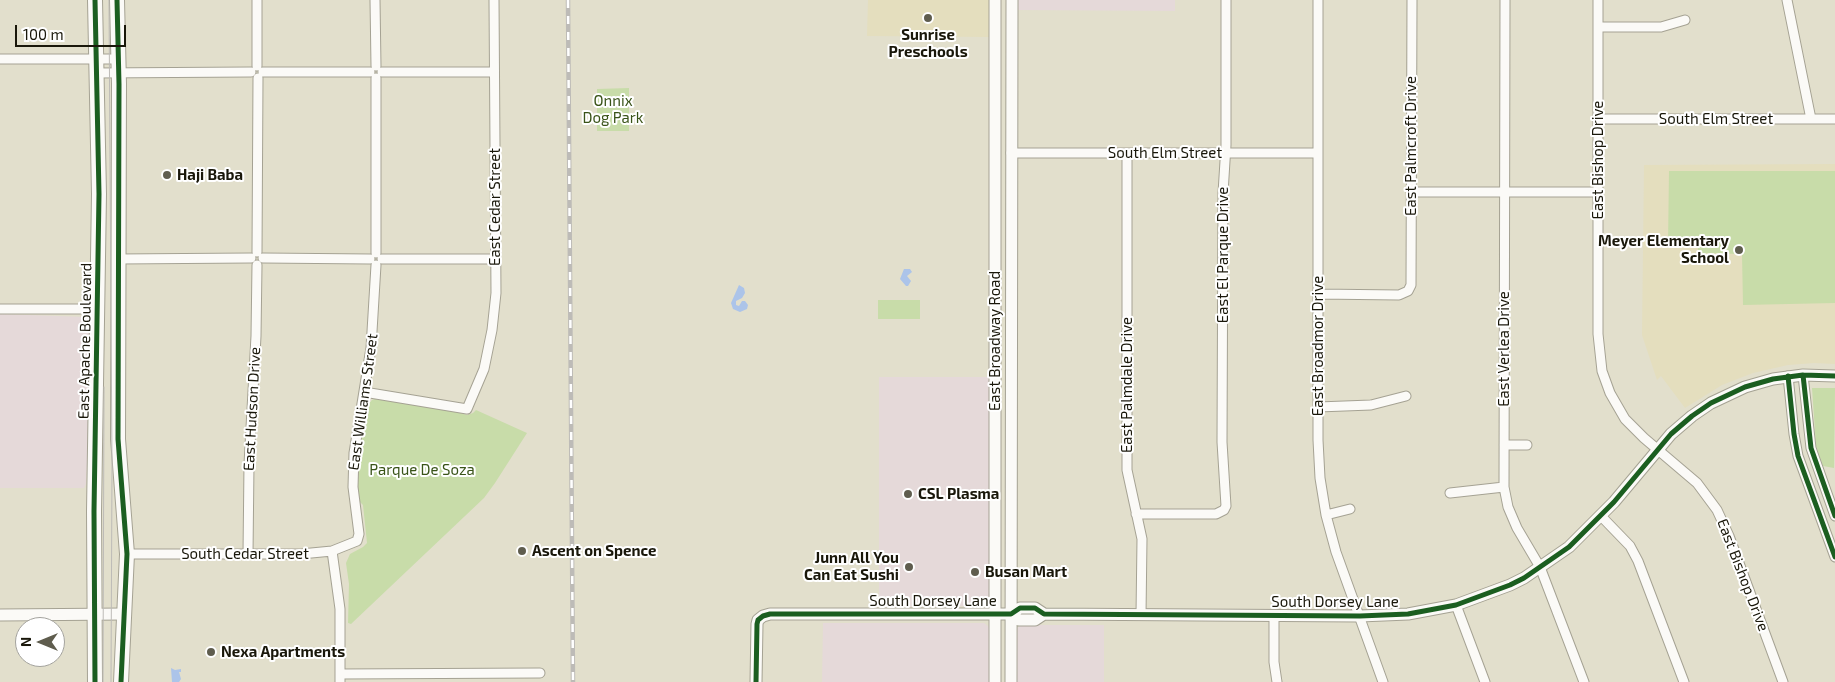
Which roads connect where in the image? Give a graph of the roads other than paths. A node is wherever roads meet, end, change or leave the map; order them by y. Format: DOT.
graph roads {
  1 [pos="95,0"];
  2 [pos="117,0"];
  3 [pos="257,0"];
  4 [pos="375,0"];
  5 [pos="494,0"];
  6 [pos="995,0"];
  7 [pos="1012,0"];
  8 [pos="1226,0"];
  9 [pos="1318,0"];
  10 [pos="1412,0"];
  11 [pos="1505,0"];
  12 [pos="1598,0"];
  13 [pos="1787,0"];
  14 [pos="1685,20"];
  15 [pos="1598,27"];
  16 [pos="0,59"];
  17 [pos="95,59"];
  18 [pos="118,66"];
  19 [pos="257,72"];
  20 [pos="376,72"];
  21 [pos="494,72"];
  22 [pos="96,73"];
  23 [pos="1598,119"];
  24 [pos="1811,119"];
  25 [pos="1835,119"];
  26 [pos="995,153"];
  27 [pos="1012,153"];
  28 [pos="1127,153"];
  29 [pos="1225,153"];
  30 [pos="1318,153"];
  31 [pos="1411,192"];
  32 [pos="1505,192"];
  33 [pos="1598,192"];
  34 [pos="118,258"];
  35 [pos="257,258"];
  36 [pos="376,259"];
  37 [pos="495,259"];
  38 [pos="1318,294"];
  39 [pos="0,309"];
  40 [pos="98,310"];
  41 [pos="1802,375"];
  42 [pos="1788,376"];
  43 [pos="1835,376"];
  44 [pos="995,381"];
  45 [pos="1011,383"];
  46 [pos="364,392"];
  47 [pos="1406,396"];
  48 [pos="1318,407"];
  49 [pos="1504,445"];
  50 [pos="1527,445"];
  51 [pos="1657,450"];
  52 [pos="1504,487"];
  53 [pos="1450,493"];
  54 [pos="1350,509"];
  55 [pos="1136,514"];
  56 [pos="1326,515"];
  57 [pos="1601,516"];
  58 [pos="1835,516"];
  59 [pos="359,539"];
  60 [pos="332,551"];
  61 [pos="127,554"];
  62 [pos="248,554"];
  63 [pos="1835,556"];
  64 [pos="1540,567"];
  65 [pos="1456,606"];
  66 [pos="94,614"];
  67 [pos="124,614"];
  68 [pos="995,614"];
  69 [pos="1011,614"];
  70 [pos="0,615"];
  71 [pos="1142,615"];
  72 [pos="1274,615"];
  73 [pos="1360,616"];
  74 [pos="540,674"];
  75 [pos="340,678"];
  76 [pos="95,682"];
  77 [pos="121,682"];
  78 [pos="756,682"];
  79 [pos="995,682"];
  80 [pos="1011,682"];
  81 [pos="1277,682"];
  82 [pos="1383,682"];
  83 [pos="1484,682"];
  84 [pos="1584,682"];
  85 [pos="1684,682"];
  86 [pos="1783,682"];
  1 -- 17 [label="main road, East Apache Boulevard"];
  2 -- 18 [label="main road, East Apache Boulevard"];
  3 -- 19 [label="street, East Hudson Drive"];
  4 -- 20 [label="street, East Williams Street"];
  5 -- 21 [label="street, East Cedar Street"];
  6 -- 26 [label="main road, East Broadway Road"];
  7 -- 27 [label="main road, East Broadway Road"];
  8 -- 29 [label="street, East El Parque Drive"];
  9 -- 30 [label="street, East Broadmor Drive"];
  10 -- 31 [label="street, East Palmcroft Drive"];
  11 -- 32 [label="street, East Verlea Drive"];
  12 -- 15 [label="street, East Bishop Drive"];
  13 -- 24 [label="street"];
  14 -- 15 [label="street"];
  15 -- 23 [label="street, East Bishop Drive"];
  16 -- 17 [label="street"];
  17 -- 18 [label="street"];
  17 -- 22 [label="main road, East Apache Boulevard"];
  18 -- 19 [label="street"];
  18 -- 22 [label="street"];
  18 -- 34 [label="main road, East Apache Boulevard"];
  19 -- 20 [label="street"];
  19 -- 35 [label="street, East Hudson Drive"];
  20 -- 21 [label="street"];
  20 -- 36 [label="street, East Williams Street"];
  21 -- 37 [label="street, East Cedar Street"];
  22 -- 40 [label="main road, East Apache Boulevard"];
  23 -- 24 [label="street, South Elm Street"];
  23 -- 33 [label="street, East Bishop Drive"];
  24 -- 25 [label="street, South Elm Street"];
  26 -- 27 [label="main road"];
  26 -- 44 [label="main road, East Broadway Road"];
  27 -- 28 [label="street, South Elm Street"];
  27 -- 45 [label="main road, East Broadway Road"];
  28 -- 29 [label="street, South Elm Street"];
  28 -- 55 [label="street, East Palmdale Drive"];
  29 -- 30 [label="street, South Elm Street"];
  29 -- 55 [label="street, East El Parque Drive"];
  30 -- 38 [label="street, East Broadmor Drive"];
  31 -- 32 [label="street"];
  31 -- 38 [label="street, East Palmcroft Drive"];
  32 -- 33 [label="street"];
  32 -- 49 [label="street, East Verlea Drive"];
  33 -- 51 [label="street, East Bishop Drive"];
  34 -- 35 [label="street"];
  34 -- 61 [label="main road, East Apache Boulevard"];
  35 -- 36 [label="street"];
  35 -- 62 [label="street, East Hudson Drive"];
  36 -- 37 [label="street"];
  36 -- 46 [label="street, East Williams Street"];
  37 -- 46 [label="street, East Cedar Street"];
  38 -- 48 [label="street, East Broadmor Drive"];
  39 -- 40 [label="street"];
  40 -- 66 [label="main road, East Apache Boulevard"];
  41 -- 42 [label="main road, South Dorsey Lane"];
  41 -- 43 [label="main road, South Dorsey Lane"];
  41 -- 58 [label="street"];
  42 -- 51 [label="main road, South Dorsey Lane"];
  42 -- 63 [label="street"];
  44 -- 45 [label="main road"];
  44 -- 68 [label="main road, East Broadway Road"];
  45 -- 69 [label="main road, East Broadway Road"];
  46 -- 59 [label="street, East Williams Street"];
  47 -- 48 [label="street"];
  48 -- 56 [label="street, East Broadmor Drive"];
  49 -- 50 [label="street"];
  49 -- 52 [label="street, East Verlea Drive"];
  51 -- 57 [label="main road, South Dorsey Lane"];
  51 -- 86 [label="street, East Bishop Drive"];
  52 -- 53 [label="street"];
  52 -- 64 [label="street, East Verlea Drive"];
  54 -- 56 [label="street"];
  55 -- 71 [label="street, East Palmdale Drive"];
  56 -- 73 [label="street, East Broadmor Drive"];
  57 -- 64 [label="main road, South Dorsey Lane"];
  57 -- 85 [label="street"];
  59 -- 60 [label="street, South Cedar Street"];
  60 -- 62 [label="street, South Cedar Street"];
  60 -- 75 [label="street"];
  61 -- 62 [label="street, South Cedar Street"];
  61 -- 67 [label="main road, East Apache Boulevard"];
  64 -- 65 [label="main road, South Dorsey Lane"];
  64 -- 84 [label="street, East Verlea Drive"];
  65 -- 73 [label="main road, South Dorsey Lane"];
  65 -- 83 [label="street"];
  66 -- 67 [label="main road"];
  66 -- 70 [label="main road"];
  66 -- 76 [label="main road, East Apache Boulevard"];
  67 -- 77 [label="main road, East Apache Boulevard"];
  68 -- 69 [label="main road, South Dorsey Lane"];
  68 -- 78 [label="main road, South Dorsey Lane"];
  68 -- 79 [label="main road, East Broadway Road"];
  69 -- 71 [label="main road, South Dorsey Lane"];
  69 -- 80 [label="main road, East Broadway Road"];
  71 -- 72 [label="main road, South Dorsey Lane"];
  72 -- 73 [label="main road, South Dorsey Lane"];
  72 -- 81 [label="street"];
  73 -- 82 [label="street, East Broadmor Drive"];
  74 -- 75 [label="street"];
}
